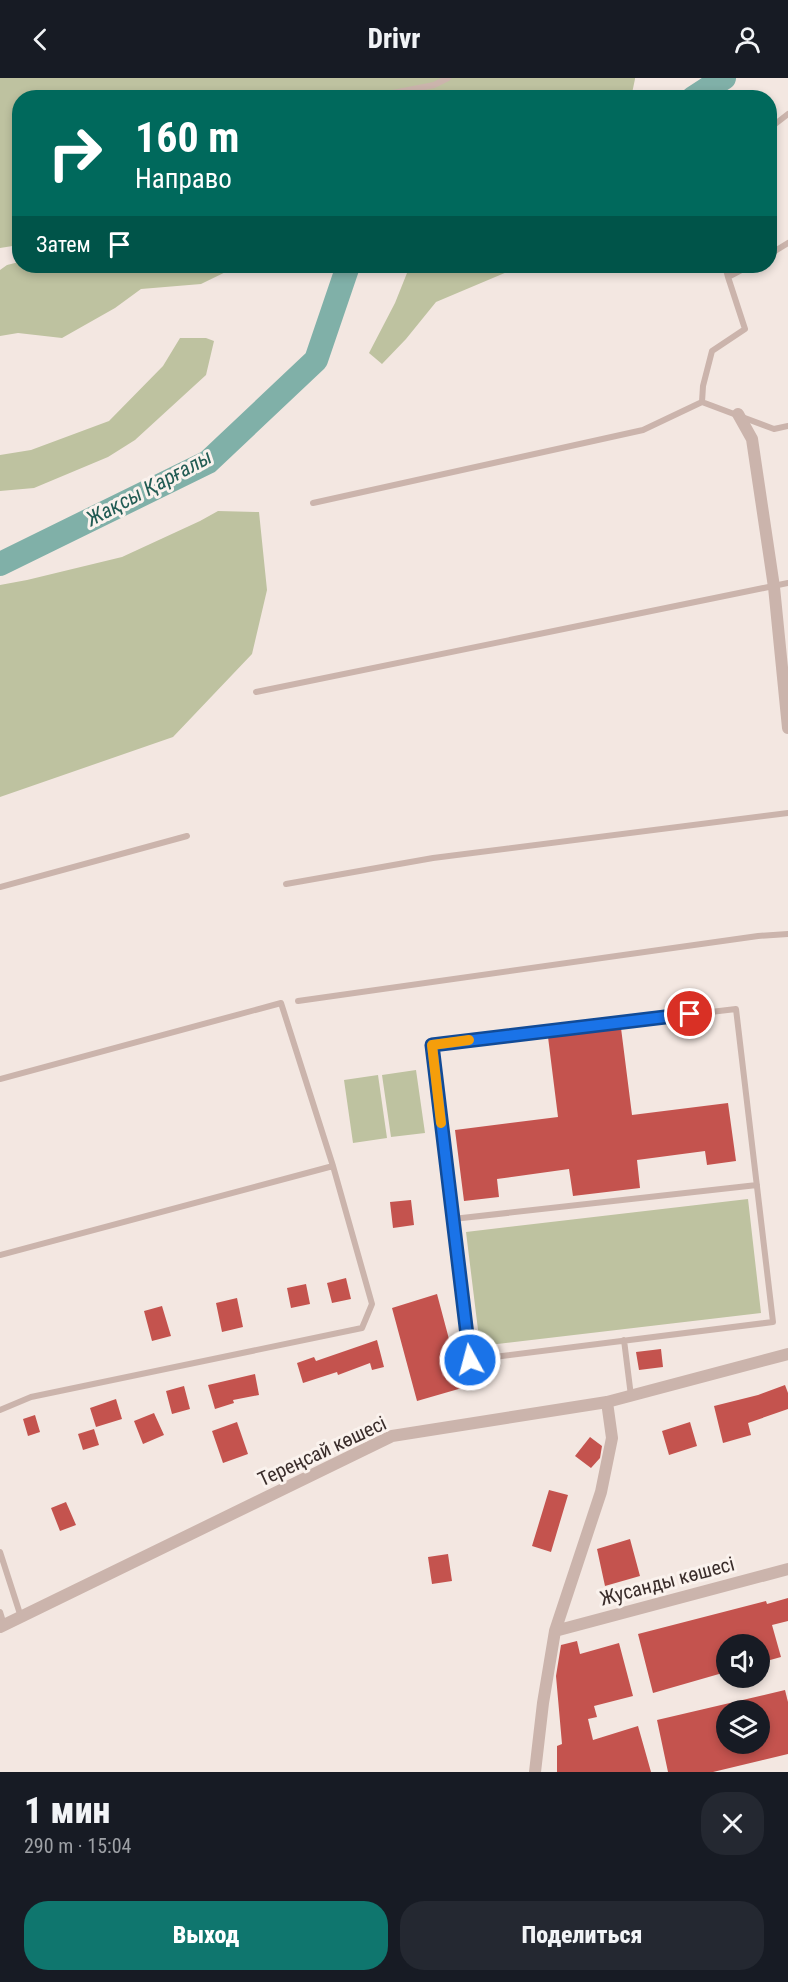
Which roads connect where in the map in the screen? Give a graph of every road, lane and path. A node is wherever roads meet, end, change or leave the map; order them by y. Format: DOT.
graph roads {
  1 [pos="448,78"];
  2 [pos="408,90"];
  3 [pos="727,273"];
  4 [pos="736,273"];
  5 [pos="728,277"];
  6 [pos="702,402"];
  7 [pos="738,414"];
  8 [pos="788,426"];
  9 [pos="313,503"];
  10 [pos="788,583"];
  11 [pos="774,587"];
  12 [pos="256,692"];
  13 [pos="788,728"];
  14 [pos="788,813"];
  15 [pos="187,836"];
  16 [pos="286,884"];
  17 [pos="0,887"];
  18 [pos="788,934"];
  19 [pos="298,1001"];
  20 [pos="0,1079"];
  21 [pos="333,1166"];
  22 [pos="757,1185"];
  23 [pos="453,1219"];
  24 [pos="0,1255"];
  25 [pos="624,1340"];
  26 [pos="788,1354"];
  27 [pos="631,1396"];
  28 [pos="607,1402"];
  29 [pos="0,1410"];
  30 [pos="0,1552"];
  31 [pos="788,1569"];
  32 [pos="0,1612"];
  33 [pos="21,1618"];
  34 [pos="2,1626"];
  35 [pos="555,1631"];
  36 [pos="535,1772"];
  1 -- 2 [label="lane"];
  3 -- 5 [label="lane"];
  4 -- 5 [label="lane"];
  5 -- 6 [label="lane"];
  6 -- 7 [label="lane"];
  6 -- 9 [label="lane"];
  7 -- 8 [label="lane"];
  7 -- 11 [label="street"];
  10 -- 11 [label="lane"];
  11 -- 12 [label="lane"];
  11 -- 13 [label="street"];
  14 -- 16 [label="lane"];
  15 -- 17 [label="lane"];
  18 -- 19 [label="lane"];
  20 -- 21 [label="lane"];
  21 -- 24 [label="lane"];
  21 -- 29 [label="lane"];
  22 -- 23 [label="lane"];
  22 -- 23 [label="lane"];
  22 -- 25 [label="lane"];
  23 -- 25 [label="lane"];
  25 -- 27 [label="lane"];
  26 -- 27 [label="street, Тереңсай көшесі"];
  27 -- 28 [label="street, Тереңсай көшесі"];
  28 -- 33 [label="street, Тереңсай көшесі"];
  28 -- 35 [label="street"];
  30 -- 33 [label="lane"];
  31 -- 35 [label="street, Жусанды көшесі"];
  32 -- 34 [label="lane"];
  33 -- 34 [label="street, Тереңсай көшесі"];
  35 -- 36 [label="street"];
}
